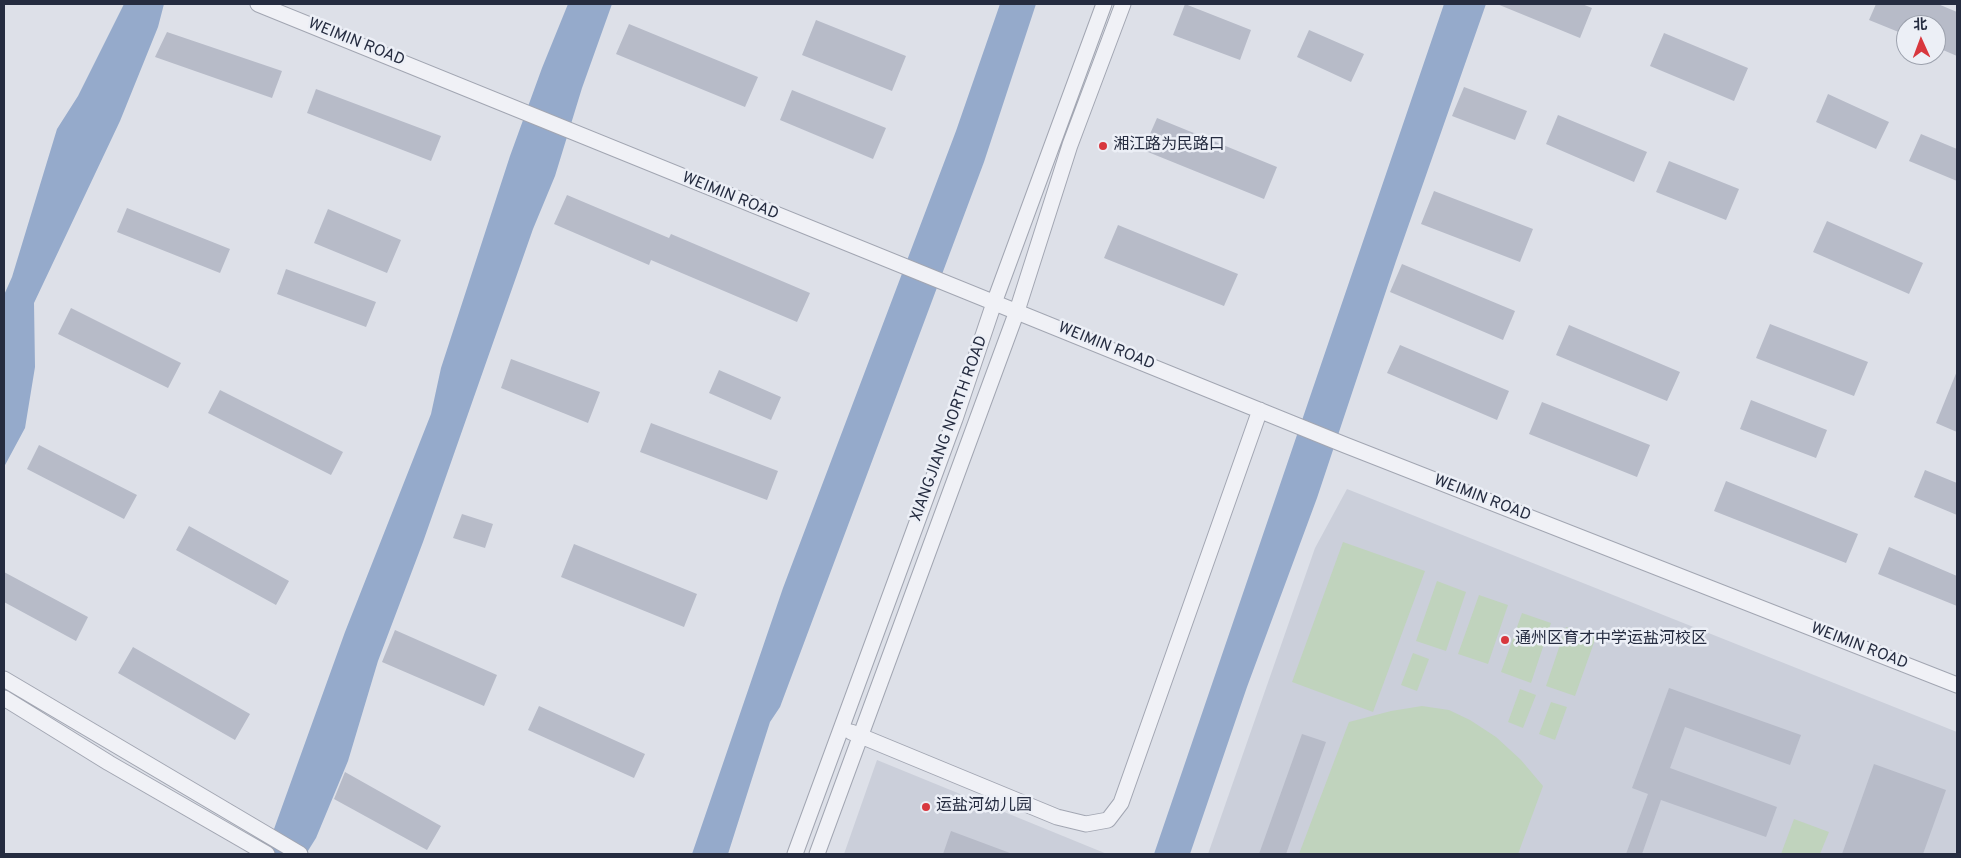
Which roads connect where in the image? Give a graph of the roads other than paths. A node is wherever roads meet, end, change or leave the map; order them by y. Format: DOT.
graph roads {
  1 [pos="258,4"];
  2 [pos="1104,4"];
  3 [pos="1123,4"];
  4 [pos="994,303"];
  5 [pos="1017,311"];
  6 [pos="1260,410"];
  7 [pos="4,679"];
  8 [pos="1957,685"];
  9 [pos="4,698"];
  10 [pos="840,728"];
  11 [pos="861,736"];
  12 [pos="267,854"];
  13 [pos="300,854"];
  14 [pos="795,854"];
  15 [pos="818,854"];
  1 -- 4 [label="street, WEIMIN ROAD"];
  2 -- 4 [label="street, XIANGJIANG NORTH ROAD"];
  3 -- 5 [label="street, XIANGJIANG NORTH ROAD"];
  4 -- 5 [label="street, WEIMIN ROAD"];
  4 -- 10 [label="street, XIANGJIANG NORTH ROAD"];
  5 -- 6 [label="street, WEIMIN ROAD"];
  5 -- 11 [label="street, XIANGJIANG NORTH ROAD"];
  6 -- 8 [label="street, WEIMIN ROAD"];
  6 -- 11 [label="street"];
  7 -- 13 [label="street"];
  9 -- 12 [label="street"];
  10 -- 11 [label="street"];
  10 -- 14 [label="street, XIANGJIANG NORTH ROAD"];
  11 -- 15 [label="street, XIANGJIANG NORTH ROAD"];
}
